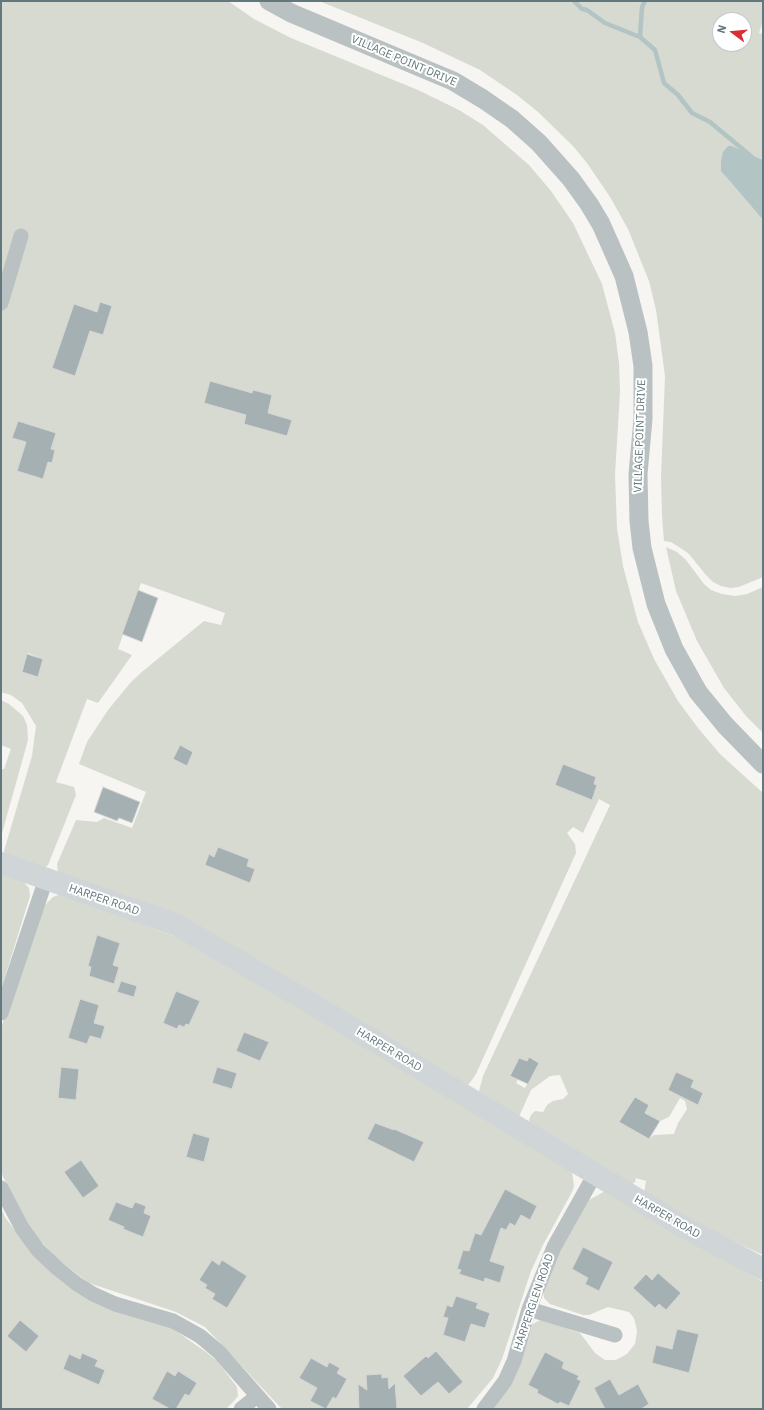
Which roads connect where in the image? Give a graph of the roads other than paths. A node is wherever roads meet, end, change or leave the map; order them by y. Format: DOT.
graph roads {
  1 [pos="268,1"];
  2 [pos="21,236"];
  3 [pos="1,303"];
  4 [pos="763,764"];
  5 [pos="1,863"];
  6 [pos="46,879"];
  7 [pos="1,1013"];
  8 [pos="596,1174"];
  9 [pos="1,1188"];
  10 [pos="763,1269"];
  11 [pos="529,1309"];
  12 [pos="615,1335"];
  13 [pos="257,1396"];
  14 [pos="241,1409"];
  15 [pos="270,1409"];
  16 [pos="484,1409"];
  1 -- 4 [label="street, VILLAGE POINT DRIVE"];
  2 -- 3 [label="street"];
  5 -- 6 [label="main road, HARPER ROAD"];
  6 -- 7 [label="street"];
  6 -- 8 [label="main road, HARPER ROAD"];
  8 -- 10 [label="main road, HARPER ROAD"];
  8 -- 11 [label="street, HARPERGLEN ROAD"];
  9 -- 13 [label="street"];
  11 -- 12 [label="street"];
  11 -- 16 [label="street, HARPERGLEN ROAD"];
  13 -- 14 [label="street"];
  13 -- 15 [label="street"];
}
